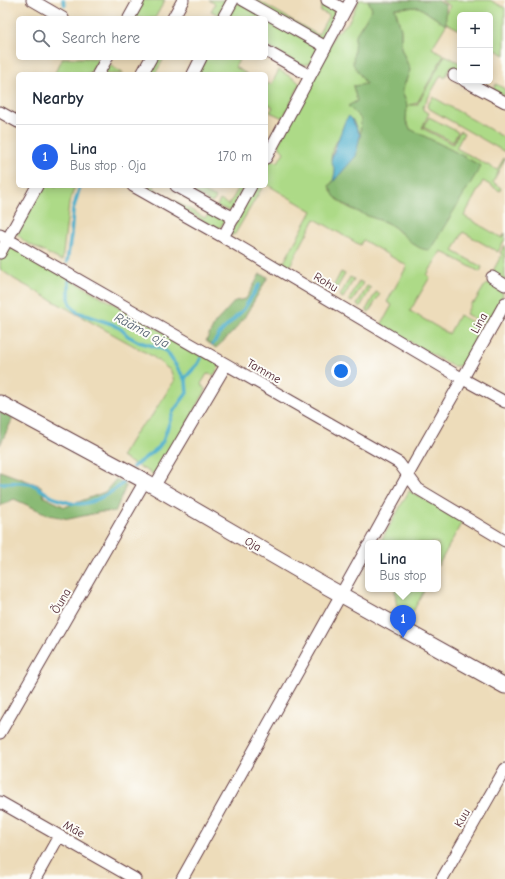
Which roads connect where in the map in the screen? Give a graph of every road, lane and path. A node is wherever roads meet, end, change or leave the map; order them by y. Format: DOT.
graph roads {
  1 [pos="32,0"];
  2 [pos="139,0"];
  3 [pos="183,0"];
  4 [pos="233,0"];
  5 [pos="243,0"];
  6 [pos="327,0"];
  7 [pos="351,0"];
  8 [pos="345,10"];
  9 [pos="60,16"];
  10 [pos="130,16"];
  11 [pos="174,16"];
  12 [pos="224,16"];
  13 [pos="326,47"];
  14 [pos="268,52"];
  15 [pos="106,60"];
  16 [pos="150,60"];
  17 [pos="200,60"];
  18 [pos="99,72"];
  19 [pos="143,72"];
  20 [pos="194,72"];
  21 [pos="310,76"];
  22 [pos="471,84"];
  23 [pos="505,102"];
  24 [pos="0,112"];
  25 [pos="16,121"];
  26 [pos="268,154"];
  27 [pos="36,188"];
  28 [pos="136,188"];
  29 [pos="180,188"];
  30 [pos="250,188"];
  31 [pos="234,218"];
  32 [pos="4,237"];
  33 [pos="223,237"];
  34 [pos="0,253"];
  35 [pos="492,277"];
  36 [pos="505,285"];
  37 [pos="505,303"];
  38 [pos="226,365"];
  39 [pos="463,379"];
  40 [pos="505,402"];
  41 [pos="0,403"];
  42 [pos="407,474"];
  43 [pos="150,484"];
  44 [pos="372,540"];
  45 [pos="505,541"];
  46 [pos="365,552"];
  47 [pos="342,594"];
  48 [pos="505,686"];
  49 [pos="0,733"];
  50 [pos="505,769"];
  51 [pos="0,802"];
  52 [pos="59,836"];
  53 [pos="35,879"];
  54 [pos="135,879"];
  55 [pos="182,879"];
  56 [pos="442,879"];
  1 -- 9 [label="street"];
  2 -- 10 [label="street"];
  3 -- 11 [label="street"];
  4 -- 12 [label="street"];
  5 -- 13 [label="street"];
  6 -- 8 [label="street"];
  7 -- 8 [label="street"];
  8 -- 13 [label="street"];
  13 -- 21 [label="street"];
  14 -- 21 [label="street"];
  15 -- 18 [label="street"];
  16 -- 19 [label="street"];
  17 -- 20 [label="street"];
  21 -- 26 [label="street"];
  22 -- 23 [label="street"];
  24 -- 25 [label="street"];
  27 -- 32 [label="street"];
  28 -- 33 [label="street, Rohu"];
  29 -- 31 [label="street"];
  30 -- 31 [label="street"];
  31 -- 33 [label="street"];
  32 -- 34 [label="street"];
  32 -- 38 [label="street, Tamme"];
  33 -- 39 [label="street, Rohu"];
  35 -- 36 [label="street"];
  37 -- 39 [label="street, Lina"];
  38 -- 42 [label="street, Tamme"];
  38 -- 43 [label="street, Õuna"];
  39 -- 40 [label="street, Rohu"];
  39 -- 42 [label="street, Lina"];
  41 -- 43 [label="street, Oja"];
  42 -- 44 [label="street, Lina"];
  42 -- 45 [label="street, Tamme"];
  43 -- 47 [label="street, Oja"];
  43 -- 49 [label="street, Õuna"];
  46 -- 47 [label="street"];
  47 -- 48 [label="street, Oja"];
  47 -- 55 [label="street"];
  50 -- 56 [label="street, Kuu"];
  51 -- 52 [label="street, Mäe"];
  52 -- 53 [label="street"];
  52 -- 54 [label="street, Mäe"];
}
